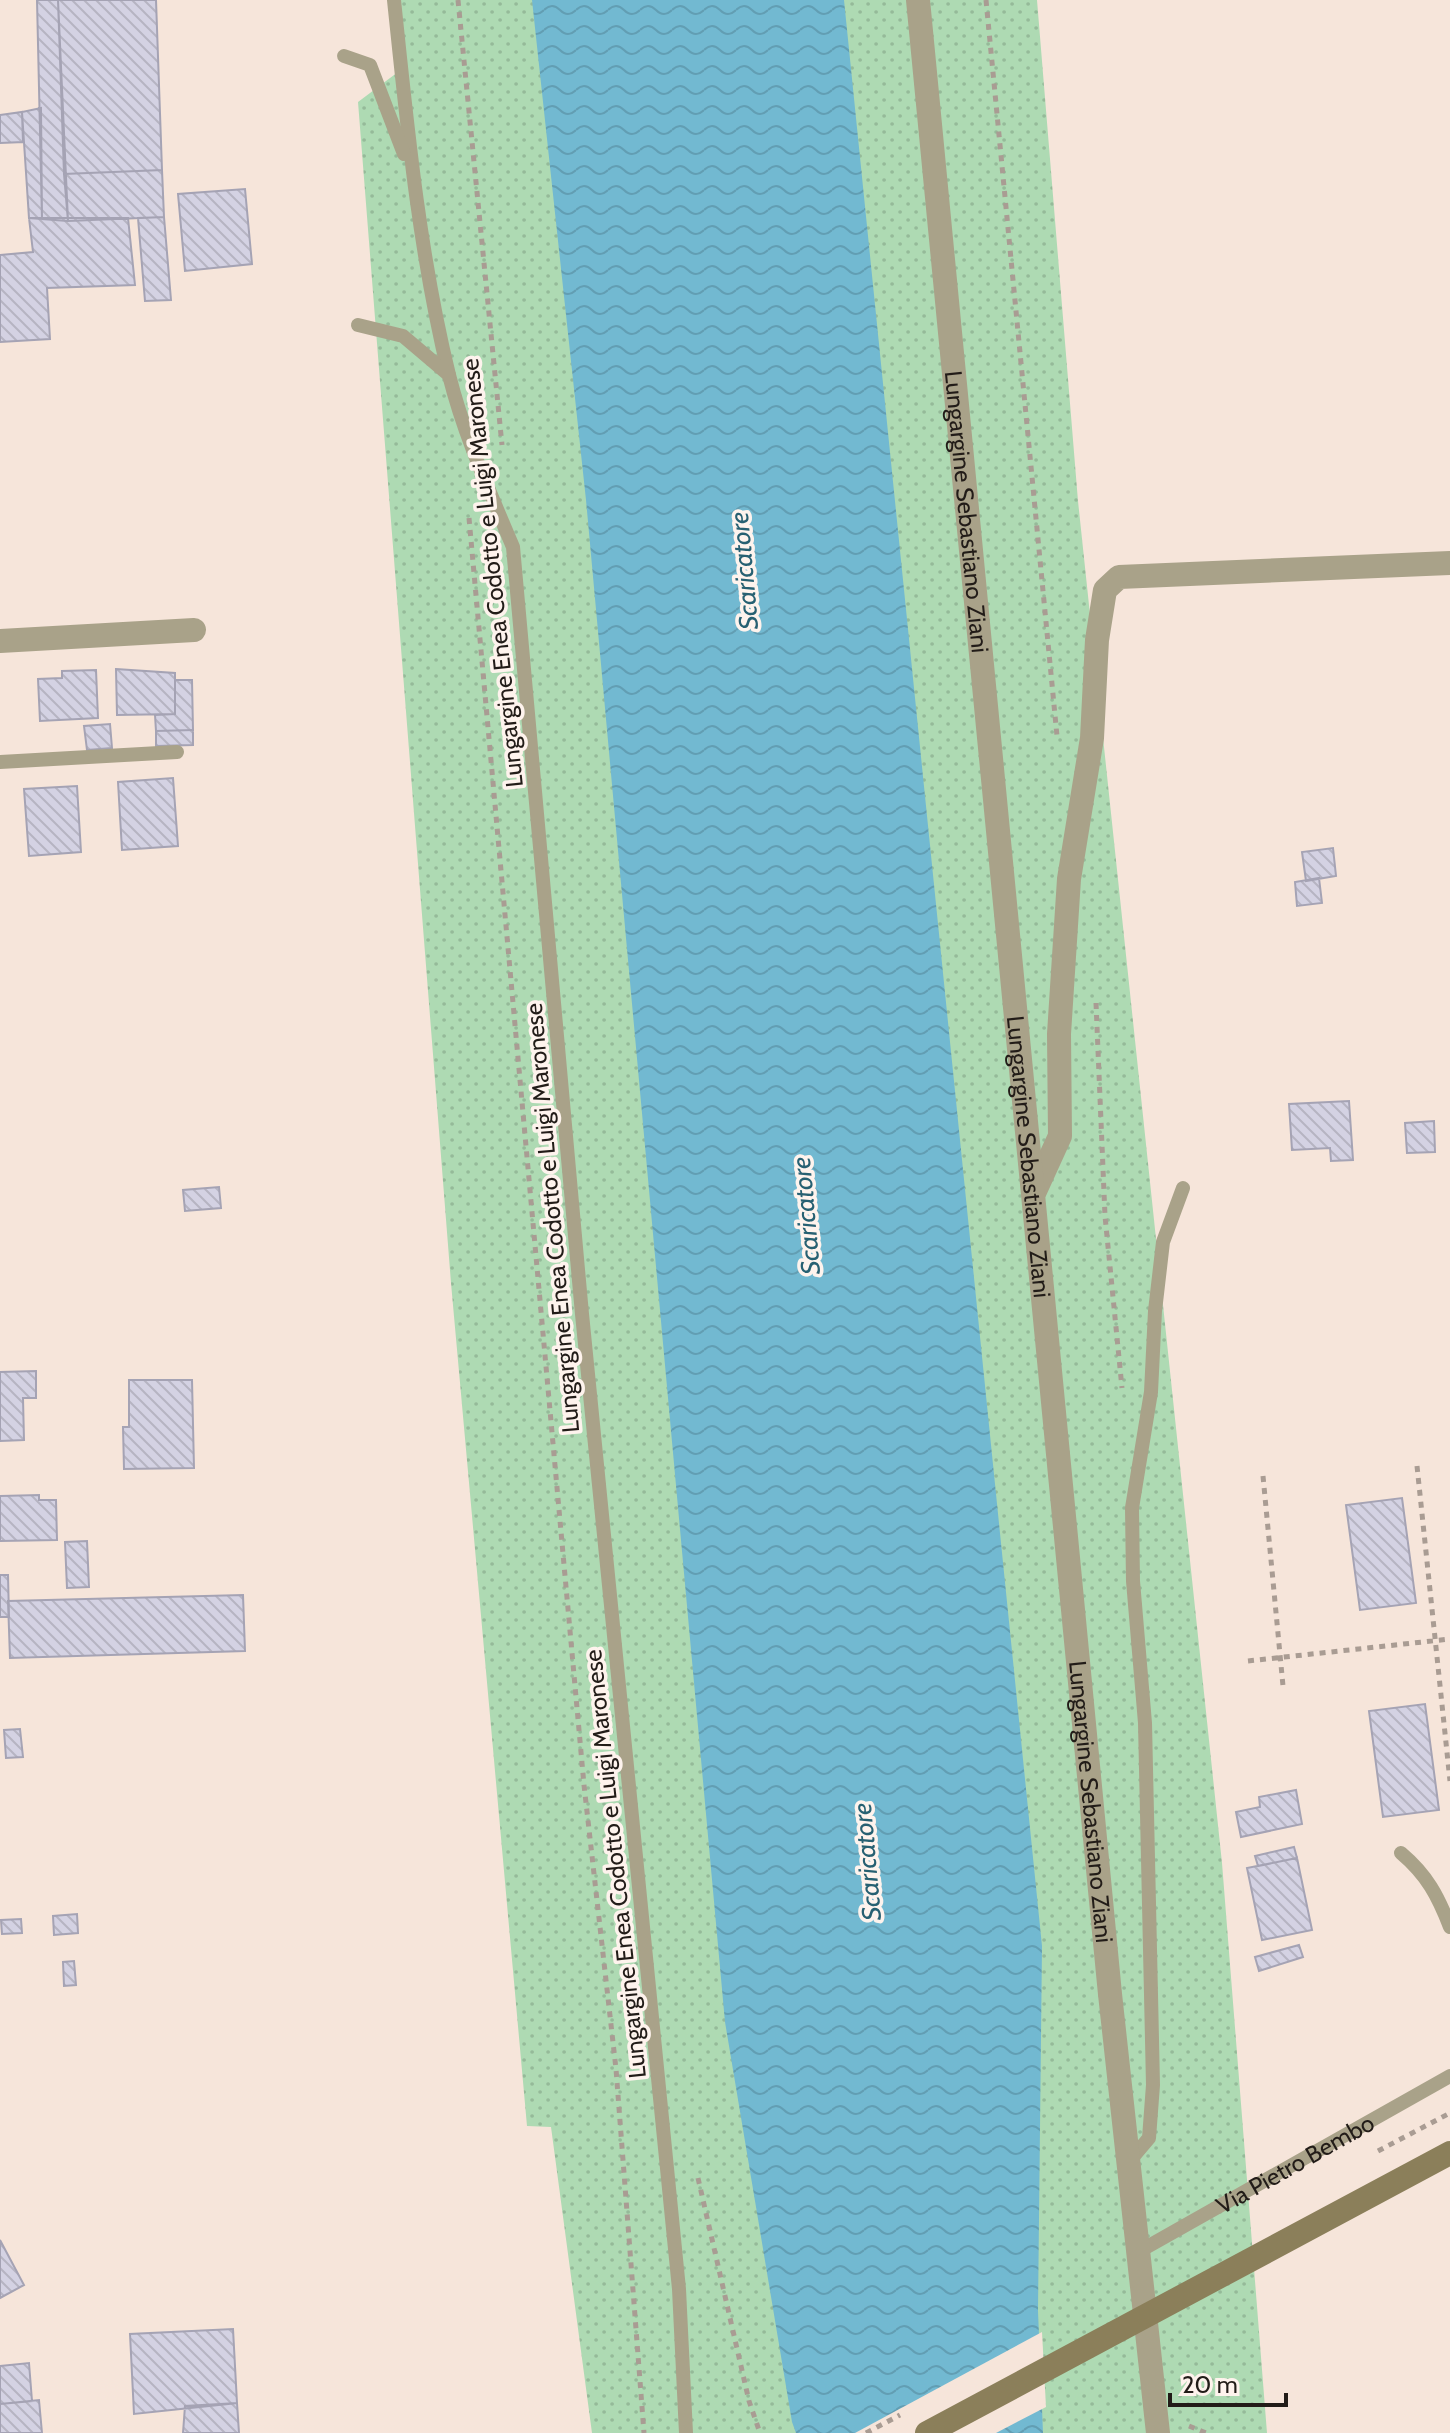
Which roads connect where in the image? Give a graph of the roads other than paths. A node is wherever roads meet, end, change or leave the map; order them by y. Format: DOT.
graph roads {
  1 [pos="394,0"];
  2 [pos="918,0"];
  3 [pos="344,56"];
  4 [pos="411,173"];
  5 [pos="358,325"];
  6 [pos="449,375"];
  7 [pos="1450,563"];
  8 [pos="194,630"];
  9 [pos="0,641"];
  10 [pos="177,752"];
  11 [pos="0,762"];
  12 [pos="1183,1188"];
  13 [pos="1035,1191"];
  14 [pos="1401,1853"];
  15 [pos="1450,1927"];
  16 [pos="1450,2076"];
  17 [pos="1450,2153"];
  18 [pos="1127,2164"];
  19 [pos="1138,2252"];
  20 [pos="1146,2313"];
  21 [pos="1161,2427"];
  22 [pos="686,2433"];
  23 [pos="927,2433"];
  1 -- 4 [label="lane"];
  2 -- 13 [label="street, Lungargine Sebastiano Ziani"];
  3 -- 4 [label="lane"];
  4 -- 6 [label="lane, Lungargine Enea Codotto e Luigi Maronese"];
  5 -- 6 [label="lane"];
  6 -- 22 [label="lane, Lungargine Enea Codotto e Luigi Maronese"];
  7 -- 13 [label="street"];
  8 -- 9 [label="street"];
  10 -- 11 [label="lane"];
  12 -- 18 [label="lane"];
  13 -- 18 [label="street, Lungargine Sebastiano Ziani"];
  14 -- 15 [label="lane"];
  16 -- 19 [label="lane, Via Pietro Bembo"];
  17 -- 20 [label="main road"];
  18 -- 19 [label="street, Lungargine Sebastiano Ziani"];
  19 -- 20 [label="street, Lungargine Sebastiano Ziani"];
  20 -- 21 [label="street, Lungargine Sebastiano Ziani"];
  20 -- 23 [label="main road"];
}
